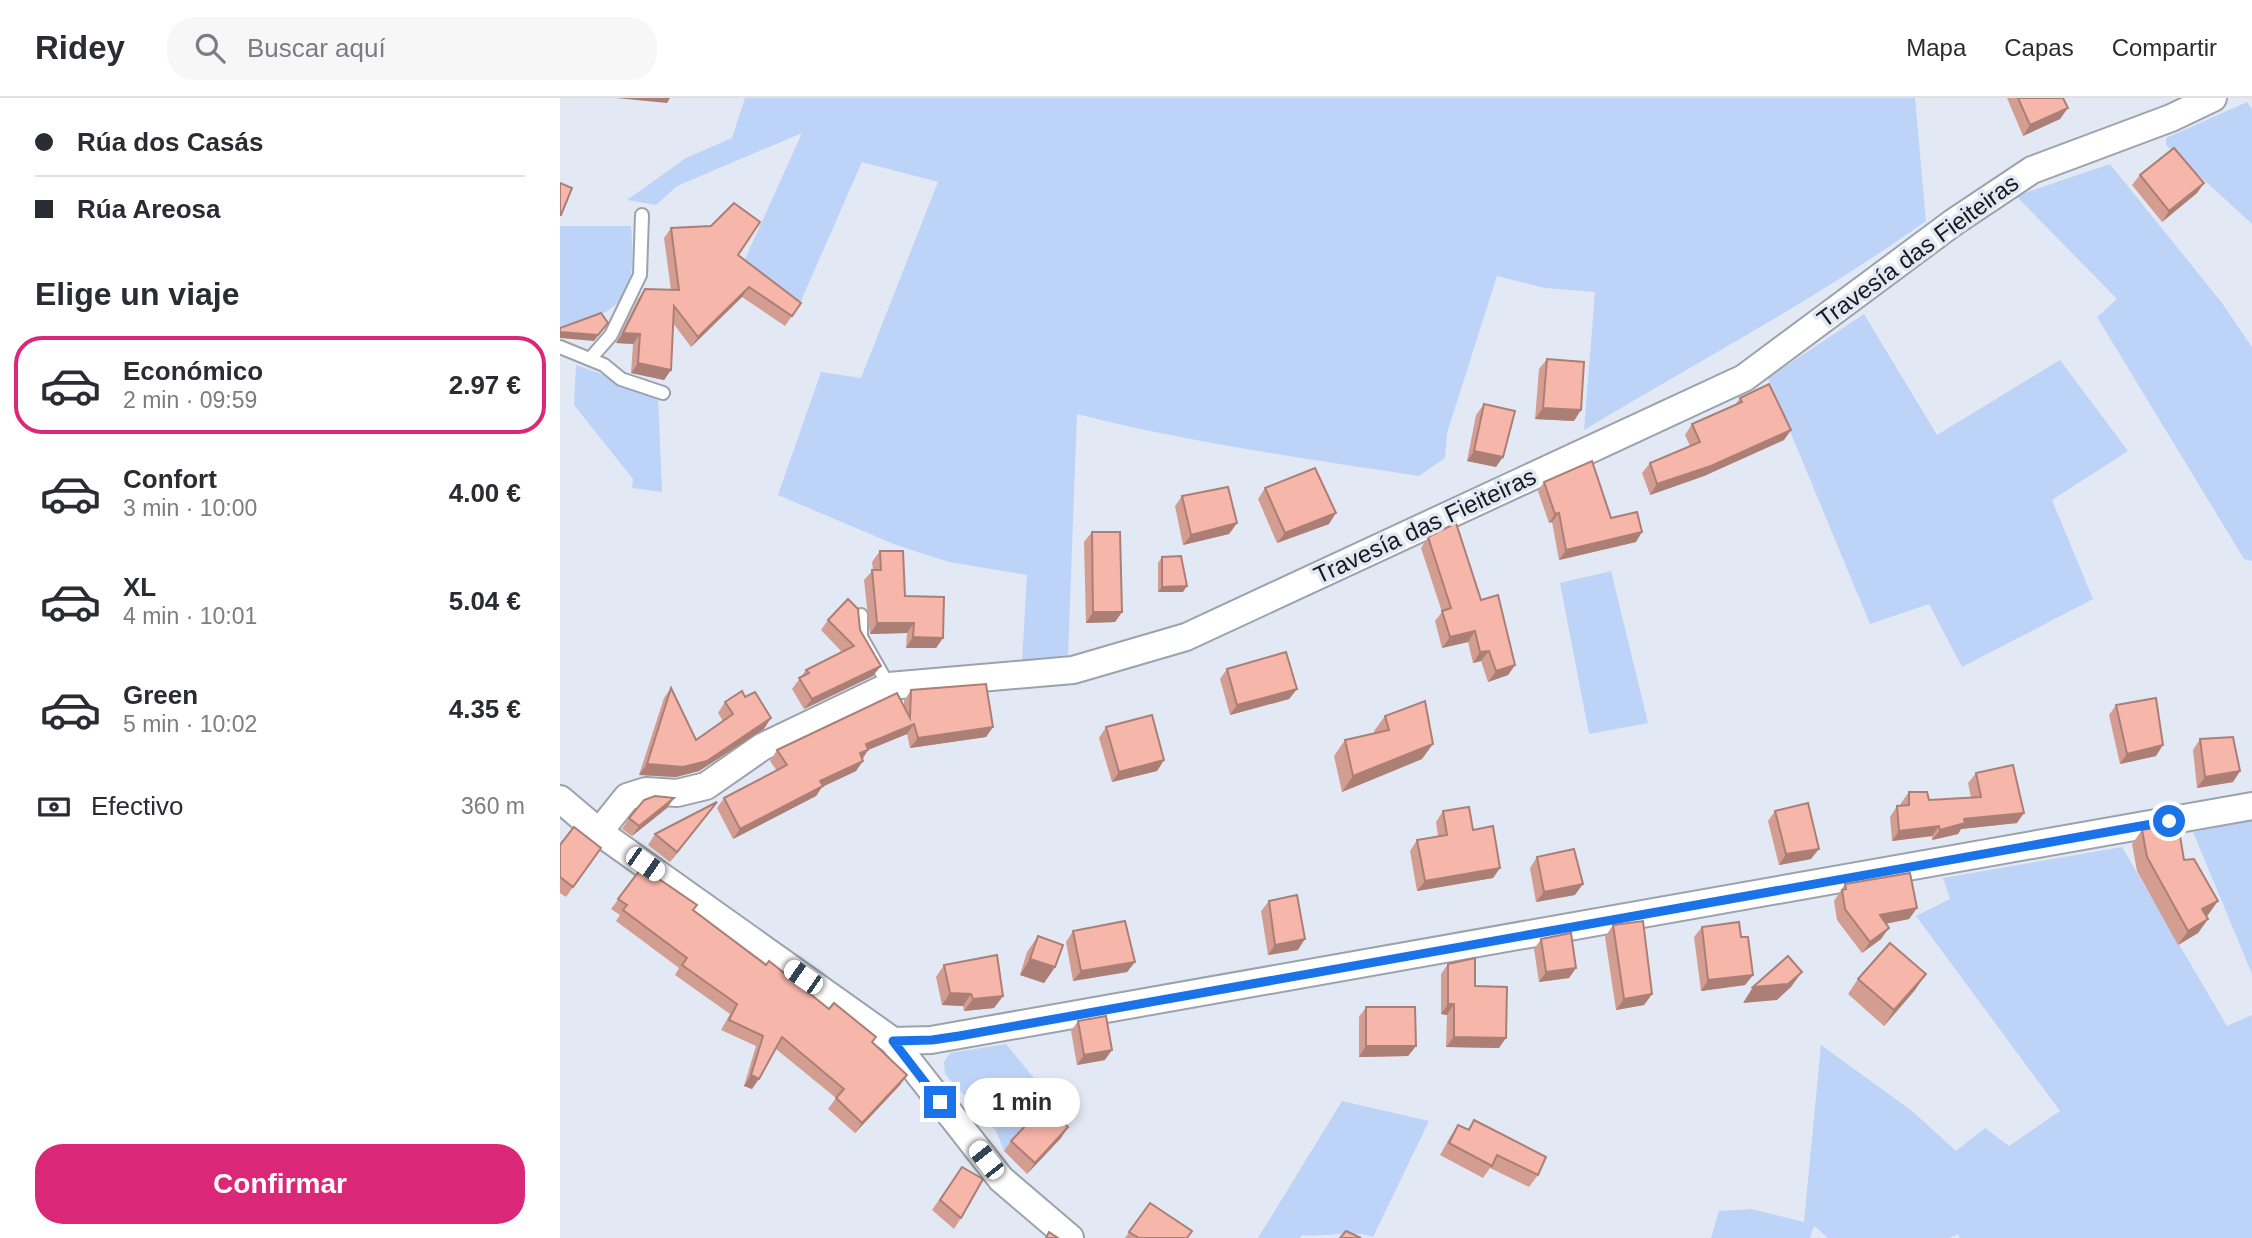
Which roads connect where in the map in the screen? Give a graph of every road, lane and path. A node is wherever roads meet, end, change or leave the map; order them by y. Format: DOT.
graph roads {
  1 [pos="2213,98"];
  2 [pos="642,215"];
  3 [pos="560,347"];
  4 [pos="590,359"];
  5 [pos="663,393"];
  6 [pos="861,615"];
  7 [pos="889,686"];
  8 [pos="560,799"];
  9 [pos="2252,806"];
  10 [pos="599,832"];
  11 [pos="893,1041"];
  12 [pos="1070,1238"];
  1 -- 7 [label="street, Travesía das Fieiteiras"];
  2 -- 4 [label="lane"];
  3 -- 4 [label="lane"];
  4 -- 5 [label="lane"];
  6 -- 7 [label="lane"];
  7 -- 10 [label="street, Travesía das Fieiteiras"];
  8 -- 10 [label="street"];
  9 -- 11 [label="street"];
  10 -- 11 [label="street"];
  11 -- 12 [label="street"];
}
